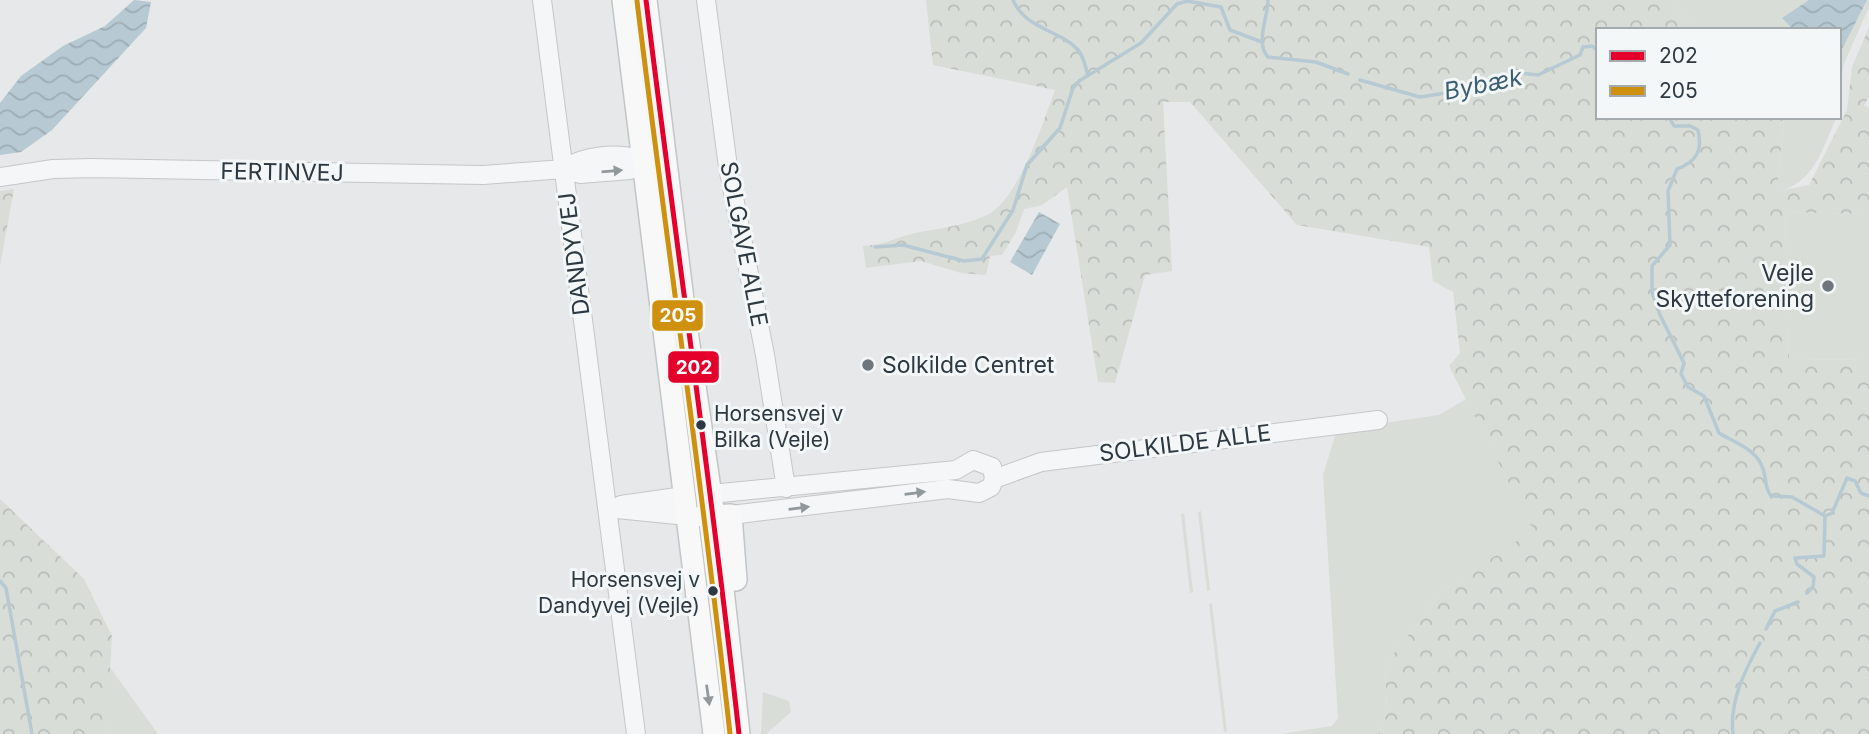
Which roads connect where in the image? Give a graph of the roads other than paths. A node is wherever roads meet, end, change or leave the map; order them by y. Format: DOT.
graph roads {
  1 [pos="542,0"];
  2 [pos="623,0"];
  3 [pos="646,0"];
  4 [pos="706,0"];
  5 [pos="665,157"];
  6 [pos="634,158"];
  7 [pos="564,169"];
  8 [pos="0,177"];
  9 [pos="686,324"];
  10 [pos="1378,420"];
  11 [pos="993,473"];
  12 [pos="786,488"];
  13 [pos="704,507"];
  14 [pos="607,508"];
  15 [pos="738,728"];
  16 [pos="636,734"];
  17 [pos="714,734"];
  1 -- 7 [label="street, DANDYVEJ"];
  2 -- 6 [label="main road"];
  3 -- 5 [label="main road"];
  4 -- 12 [label="street, SOLGAVE ALLE"];
  5 -- 6 [label="main road"];
  5 -- 9 [label="main road"];
  6 -- 7 [label="street, FERTINVEJ"];
  6 -- 9 [label="main road"];
  6 -- 13 [label="main road"];
  7 -- 8 [label="street, FERTINVEJ"];
  7 -- 14 [label="street, DANDYVEJ"];
  9 -- 13 [label="main road"];
  10 -- 11 [label="street, SOLKILDE ALLE"];
  11 -- 12 [label="street, SOLKILDE ALLE"];
  13 -- 11 [label="street, SOLKILDE ALLE, one-way"];
  12 -- 13 [label="street, SOLKILDE ALLE"];
  13 -- 14 [label="street"];
  13 -- 15 [label="main road"];
  13 -- 15 [label="main road"];
  13 -- 17 [label="main road, one-way"];
  14 -- 16 [label="street, DANDYVEJ"];
}
